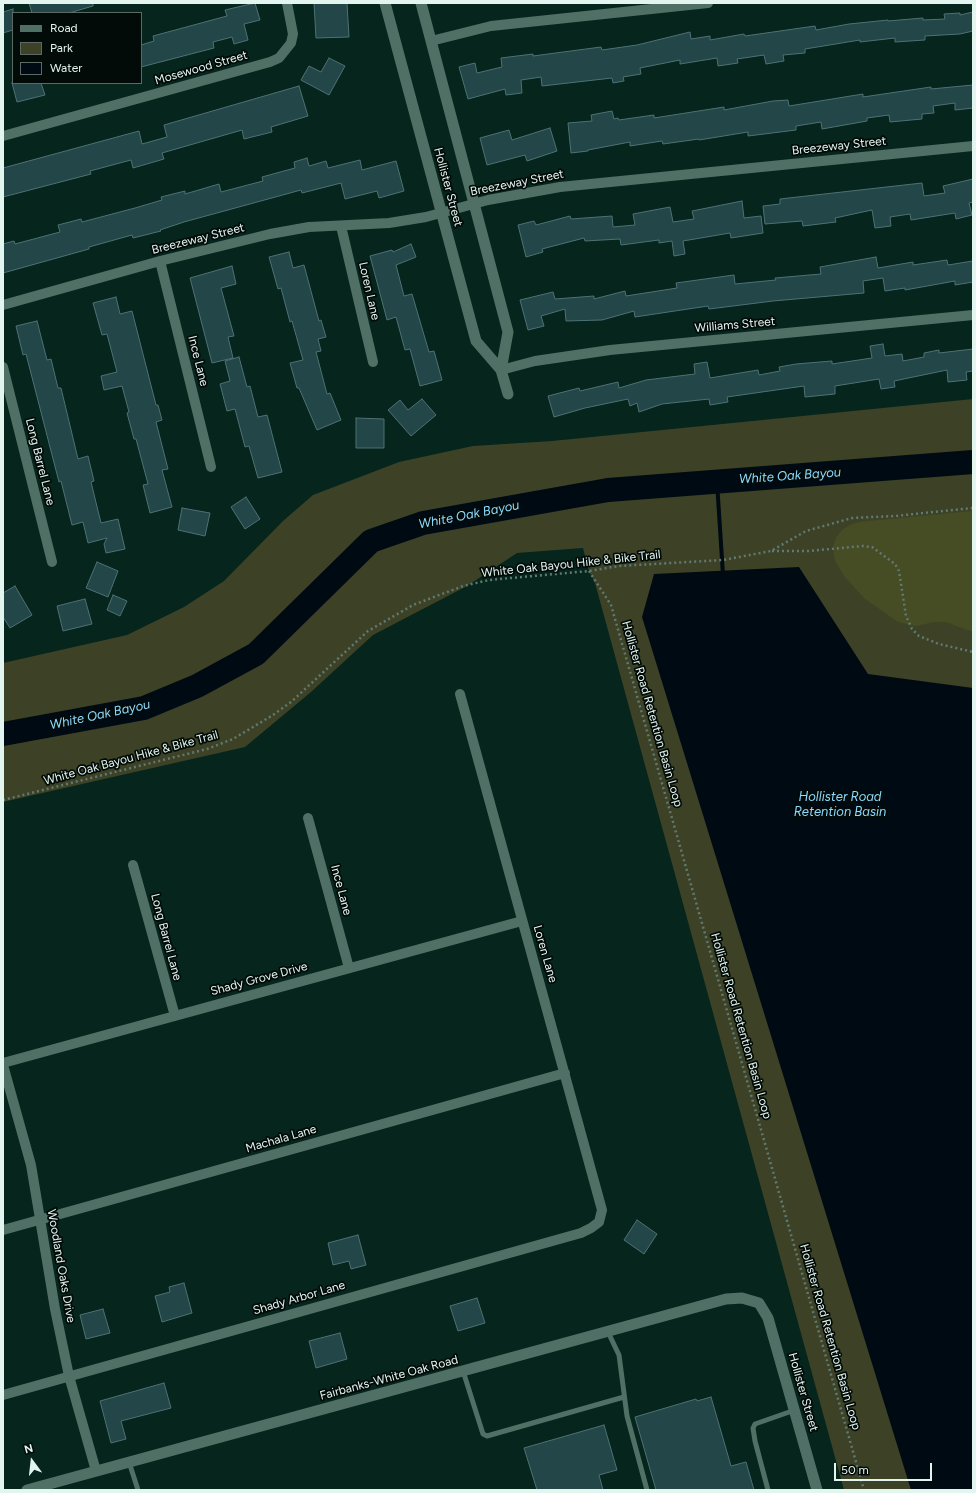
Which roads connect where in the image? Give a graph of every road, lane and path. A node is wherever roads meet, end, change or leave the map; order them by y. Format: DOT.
graph roads {
  1 [pos="287,3"];
  2 [pos="385,3"];
  3 [pos="421,3"];
  4 [pos="708,3"];
  5 [pos="431,41"];
  6 [pos="3,136"];
  7 [pos="973,146"];
  8 [pos="474,204"];
  9 [pos="441,213"];
  10 [pos="341,226"];
  11 [pos="160,261"];
  12 [pos="3,305"];
  13 [pos="973,315"];
  14 [pos="373,362"];
  15 [pos="3,367"];
  16 [pos="501,370"];
  17 [pos="508,394"];
  18 [pos="211,466"];
  19 [pos="973,508"];
  20 [pos="771,551"];
  21 [pos="52,562"];
  22 [pos="589,572"];
  23 [pos="973,652"];
  24 [pos="460,694"];
  25 [pos="3,800"];
  26 [pos="308,818"];
  27 [pos="133,865"];
  28 [pos="522,921"];
  29 [pos="349,968"];
  30 [pos="175,1016"];
  31 [pos="3,1064"];
  32 [pos="565,1073"];
  33 [pos="40,1219"];
  34 [pos="599,1222"];
  35 [pos="3,1230"];
  36 [pos="759,1304"];
  37 [pos="608,1332"];
  38 [pos="463,1371"];
  39 [pos="69,1376"];
  40 [pos="3,1395"];
  41 [pos="624,1397"];
  42 [pos="795,1410"];
  43 [pos="129,1462"];
  44 [pos="96,1471"];
  45 [pos="27,1490"];
  46 [pos="138,1490"];
  47 [pos="647,1490"];
  48 [pos="768,1490"];
  49 [pos="817,1490"];
  50 [pos="864,1490"];
  1 -- 6 [label="street, Mosewood Street"];
  2 -- 9 [label="street, Hollister Street"];
  3 -- 5 [label="street, Hollister Street"];
  4 -- 5 [label="street"];
  5 -- 8 [label="street, Hollister Street"];
  7 -- 8 [label="street, Breezeway Street"];
  8 -- 9 [label="street, Breezeway Street"];
  8 -- 16 [label="street, Hollister Street"];
  9 -- 10 [label="street, Breezeway Street"];
  9 -- 16 [label="street, Hollister Street"];
  10 -- 11 [label="street, Breezeway Street"];
  10 -- 14 [label="street, Loren Lane"];
  11 -- 12 [label="street, Breezeway Street"];
  11 -- 18 [label="street, Ince Lane"];
  13 -- 16 [label="street, Williams Street"];
  15 -- 21 [label="street, Long Barrel Lane"];
  16 -- 17 [label="street, Hollister Street"];
  19 -- 20 [label="path, White Oak Bayou Hike & Bike Trail"];
  20 -- 22 [label="path, White Oak Bayou Hike & Bike Trail"];
  20 -- 23 [label="path"];
  22 -- 25 [label="path, White Oak Bayou Hike & Bike Trail"];
  22 -- 50 [label="path, Hollister Road Retention Basin Loop"];
  24 -- 28 [label="street, Loren Lane"];
  26 -- 29 [label="street, Ince Lane"];
  27 -- 30 [label="street, Long Barrel Lane"];
  28 -- 29 [label="street, Shady Grove Drive"];
  28 -- 32 [label="street, Loren Lane"];
  29 -- 30 [label="street, Shady Grove Drive"];
  30 -- 31 [label="street, Shady Grove Drive"];
  31 -- 33 [label="street, Woodland Oaks Drive"];
  32 -- 33 [label="street, Machala Lane"];
  32 -- 34 [label="street, Loren Lane"];
  33 -- 35 [label="street, Machala Lane"];
  33 -- 39 [label="street, Woodland Oaks Drive"];
  34 -- 39 [label="street, Shady Arbor Lane"];
  36 -- 37 [label="street, Fairbanks-White Oak Road"];
  36 -- 42 [label="street, Hollister Street"];
  37 -- 38 [label="street, Fairbanks-White Oak Road"];
  37 -- 41 [label="lane"];
  38 -- 41 [label="lane"];
  38 -- 43 [label="street, Fairbanks-White Oak Road"];
  39 -- 40 [label="street, Shady Arbor Lane"];
  39 -- 44 [label="street, Woodland Oaks Drive"];
  41 -- 47 [label="lane"];
  42 -- 48 [label="lane"];
  42 -- 49 [label="street, Hollister Street"];
  43 -- 44 [label="street, Fairbanks-White Oak Road"];
  43 -- 46 [label="lane"];
  44 -- 45 [label="street, Fairbanks-White Oak Road"];
}
